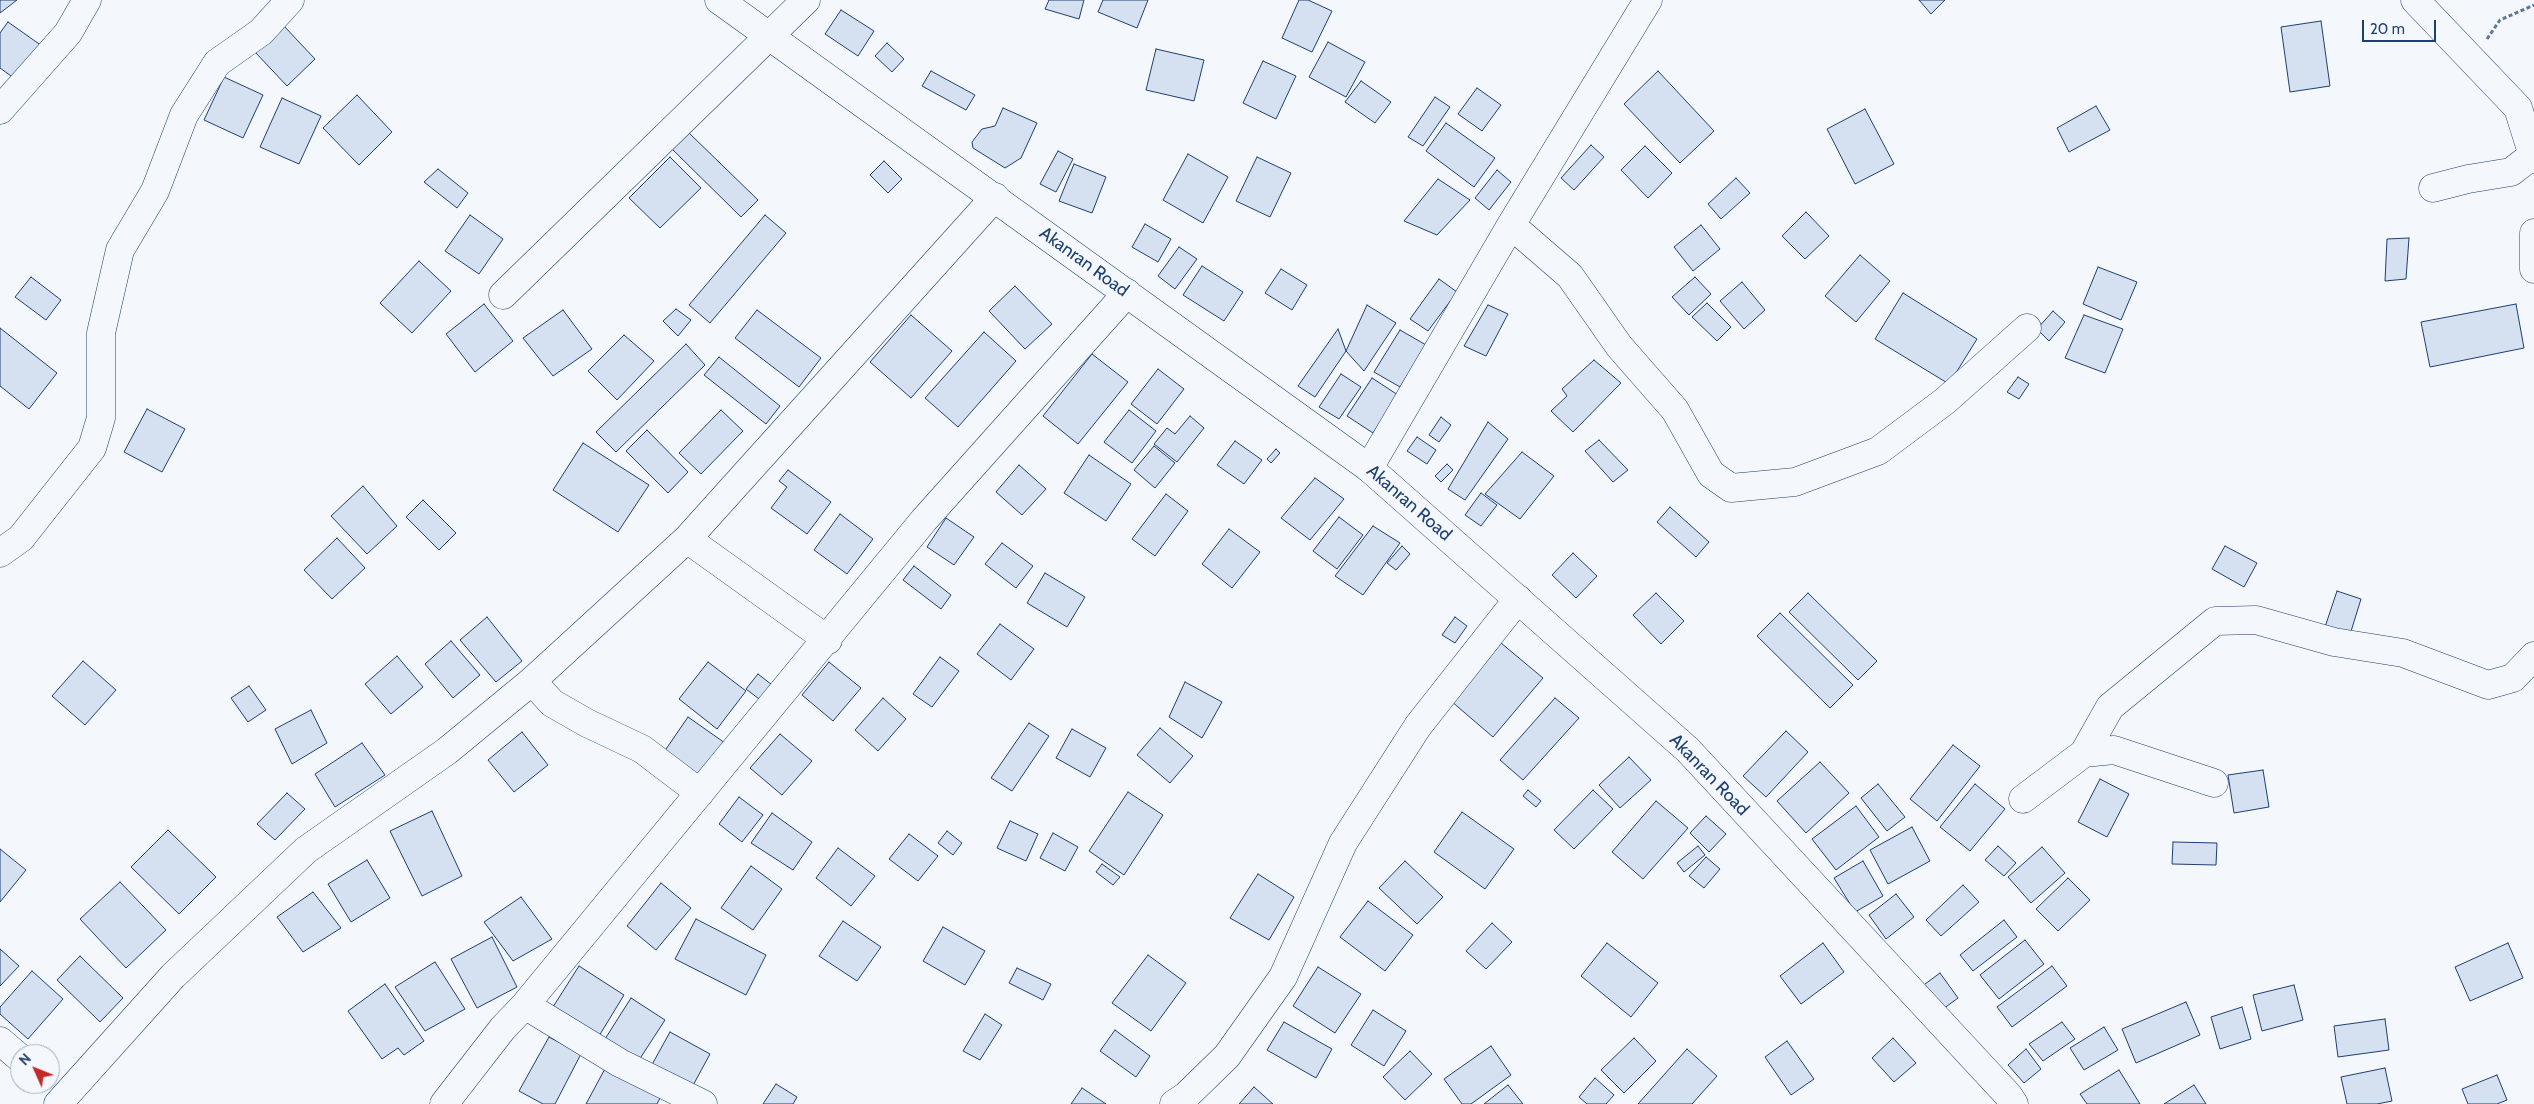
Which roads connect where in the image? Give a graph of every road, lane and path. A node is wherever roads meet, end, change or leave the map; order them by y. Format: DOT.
graph roads {
  1 [pos="87,0"];
  2 [pos="290,0"];
  3 [pos="719,0"];
  4 [pos="806,0"];
  5 [pos="1648,0"];
  6 [pos="2415,0"];
  7 [pos="2534,5"];
  8 [pos="771,36"];
  9 [pos="2474,61"];
  10 [pos="0,110"];
  11 [pos="2533,157"];
  12 [pos="2433,188"];
  13 [pos="995,197"];
  14 [pos="1511,225"];
  15 [pos="2534,233"];
  16 [pos="2534,269"];
  17 [pos="1127,293"];
  18 [pos="502,295"];
  19 [pos="2027,328"];
  20 [pos="1369,468"];
  21 [pos="687,539"];
  22 [pos="0,553"];
  23 [pos="1518,599"];
  24 [pos="828,640"];
  25 [pos="2534,656"];
  26 [pos="532,681"];
  27 [pos="2084,753"];
  28 [pos="2214,783"];
  29 [pos="700,794"];
  30 [pos="2023,799"];
  31 [pos="525,1005"];
  32 [pos="0,1041"];
  33 [pos="10,1050"];
  34 [pos="60,1092"];
  35 [pos="444,1104"];
  36 [pos="703,1104"];
  37 [pos="1174,1104"];
  38 [pos="2014,1104"];
  1 -- 10 [label="street"];
  2 -- 22 [label="street"];
  3 -- 8 [label="street, Akanran Road"];
  4 -- 8 [label="street"];
  5 -- 14 [label="street"];
  6 -- 9 [label="street"];
  7 -- 9 [label="path"];
  8 -- 13 [label="street, Akanran Road"];
  8 -- 18 [label="street"];
  9 -- 11 [label="street"];
  11 -- 12 [label="street"];
  13 -- 17 [label="street, Akanran Road"];
  13 -- 21 [label="street"];
  14 -- 19 [label="street"];
  14 -- 20 [label="street"];
  15 -- 16 [label="street"];
  17 -- 20 [label="street, Akanran Road"];
  17 -- 24 [label="street"];
  20 -- 23 [label="street, Akanran Road"];
  21 -- 24 [label="street"];
  21 -- 26 [label="street"];
  23 -- 37 [label="street"];
  23 -- 38 [label="street, Akanran Road"];
  24 -- 29 [label="street"];
  25 -- 27 [label="street"];
  26 -- 29 [label="street"];
  26 -- 34 [label="street"];
  27 -- 28 [label="street"];
  27 -- 30 [label="street"];
  29 -- 31 [label="street"];
  31 -- 35 [label="street"];
  31 -- 36 [label="street"];
  32 -- 33 [label="street"];
}
